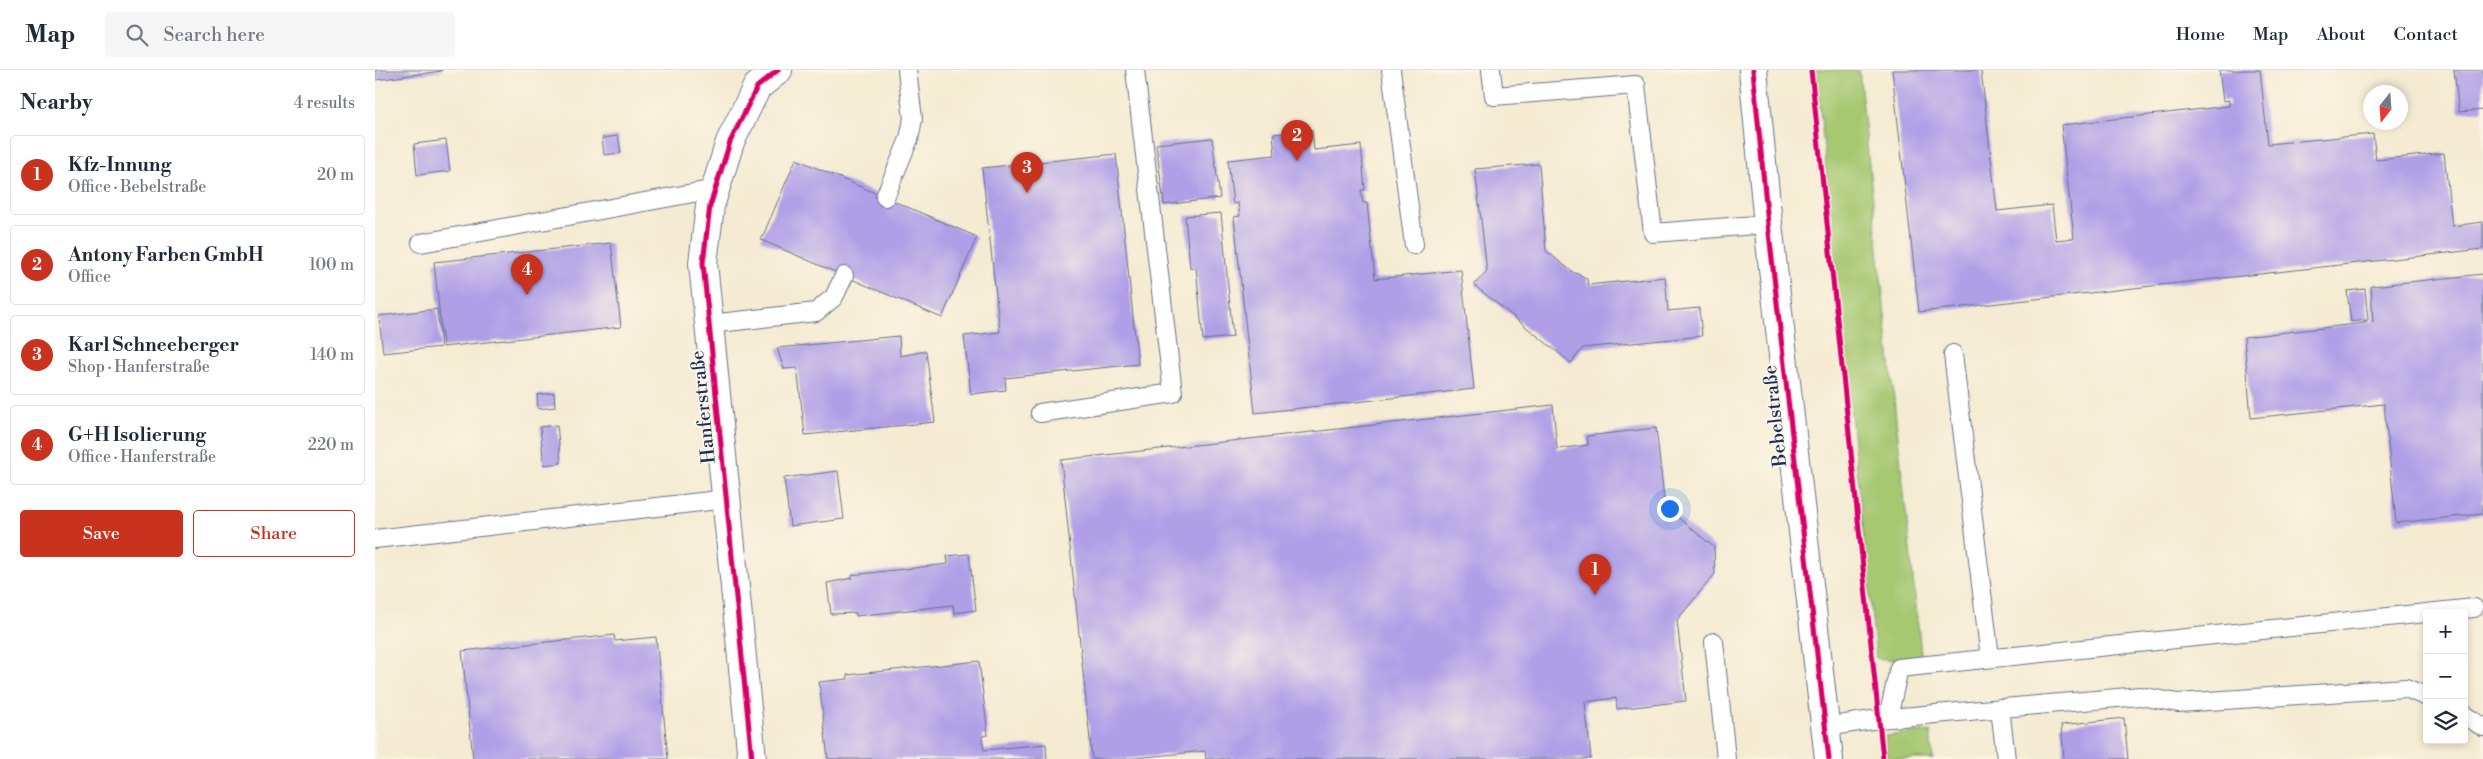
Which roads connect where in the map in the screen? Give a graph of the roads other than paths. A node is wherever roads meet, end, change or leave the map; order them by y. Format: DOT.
graph roads {
  1 [pos="778,70"];
  2 [pos="907,70"];
  3 [pos="1135,70"];
  4 [pos="1391,70"];
  5 [pos="1491,70"];
  6 [pos="1753,70"];
  7 [pos="715,189"];
  8 [pos="885,198"];
  9 [pos="1768,224"];
  10 [pos="421,243"];
  11 [pos="1414,244"];
  12 [pos="844,276"];
  13 [pos="710,324"];
  14 [pos="1953,354"];
  15 [pos="1040,413"];
  16 [pos="727,499"];
  17 [pos="375,539"];
  18 [pos="2474,608"];
  19 [pos="1714,642"];
  20 [pos="1990,658"];
  21 [pos="2423,695"];
  22 [pos="2000,708"];
  23 [pos="1888,718"];
  24 [pos="2468,718"];
  25 [pos="1825,727"];
  26 [pos="2483,727"];
  27 [pos="752,759"];
  28 [pos="1726,759"];
  29 [pos="1829,759"];
  30 [pos="2007,759"];
  1 -- 7 [label="street, Hanferstraße"];
  2 -- 8 [label="lane"];
  3 -- 15 [label="lane"];
  4 -- 11 [label="lane"];
  5 -- 9 [label="lane"];
  6 -- 9 [label="street, Bebelstraße"];
  7 -- 10 [label="lane"];
  7 -- 13 [label="street, Hanferstraße"];
  9 -- 25 [label="street, Bebelstraße"];
  12 -- 13 [label="lane"];
  13 -- 16 [label="street, Hanferstraße"];
  14 -- 20 [label="lane"];
  16 -- 17 [label="lane"];
  16 -- 27 [label="street, Hanferstraße"];
  18 -- 20 [label="lane"];
  19 -- 28 [label="lane"];
  20 -- 23 [label="lane"];
  21 -- 22 [label="lane"];
  22 -- 23 [label="lane"];
  22 -- 30 [label="lane"];
  23 -- 25 [label="lane"];
  24 -- 26 [label="lane"];
  25 -- 29 [label="street, Bebelstraße"];
}
